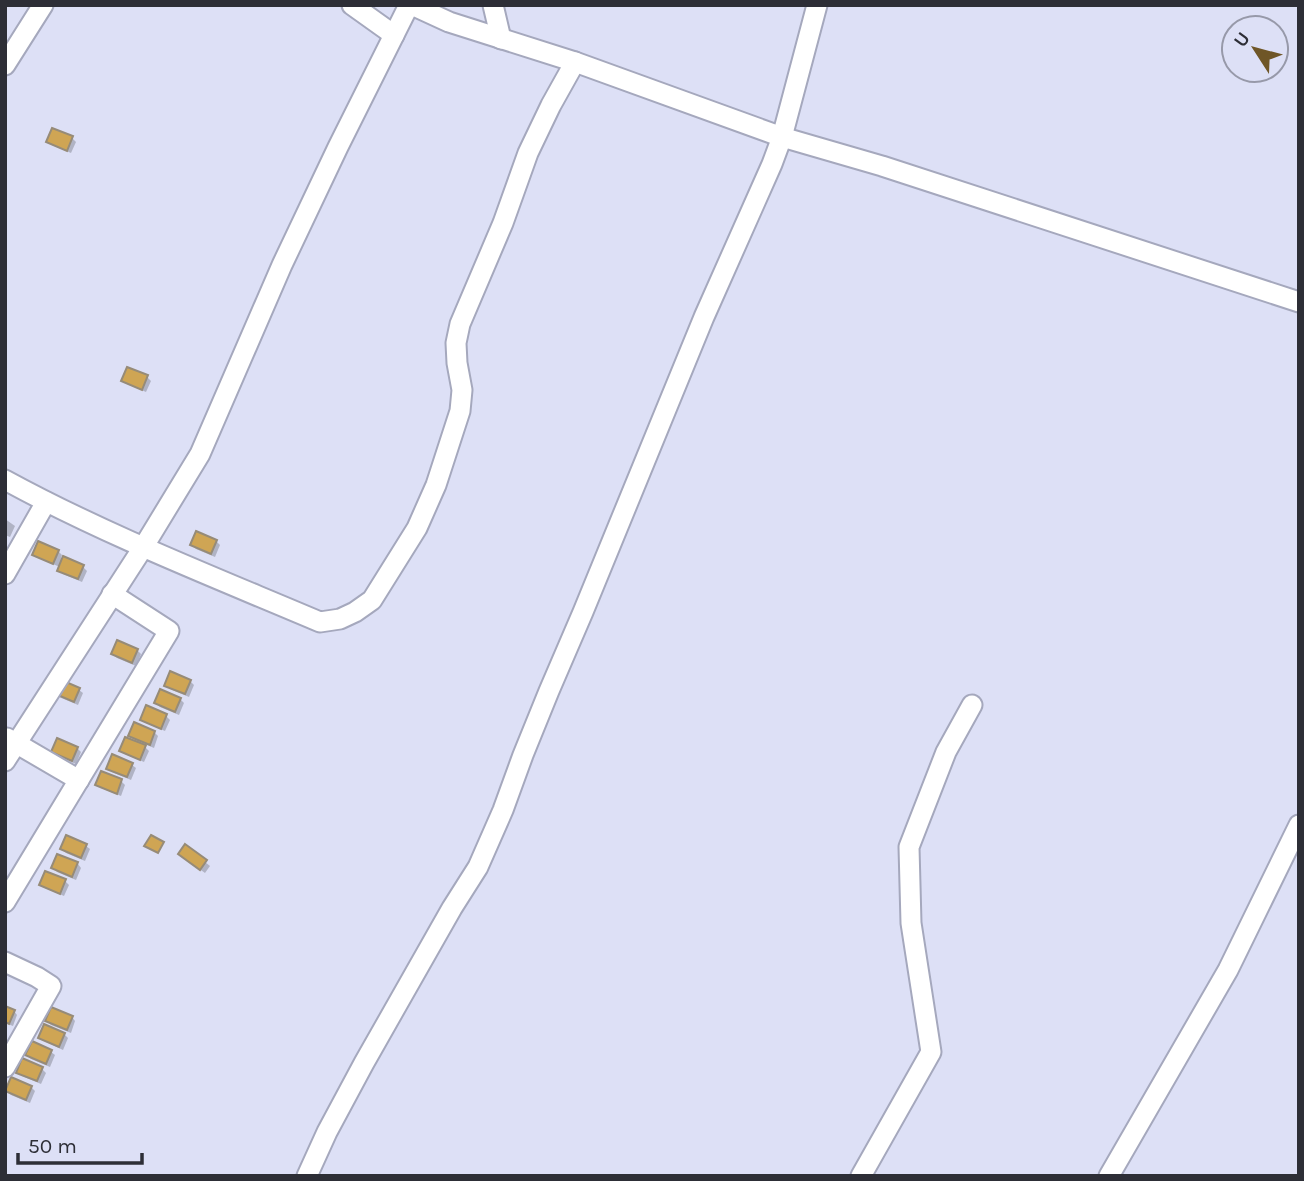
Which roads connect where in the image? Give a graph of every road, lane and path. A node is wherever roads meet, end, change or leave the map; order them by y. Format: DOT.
graph roads {
  1 [pos="43,5"];
  2 [pos="352,5"];
  3 [pos="410,5"];
  4 [pos="493,5"];
  5 [pos="817,5"];
  6 [pos="394,35"];
  7 [pos="501,39"];
  8 [pos="575,62"];
  9 [pos="5,65"];
  10 [pos="782,137"];
  11 [pos="1299,302"];
  12 [pos="5,480"];
  13 [pos="46,502"];
  14 [pos="144,546"];
  15 [pos="5,574"];
  16 [pos="112,594"];
  17 [pos="972,705"];
  18 [pos="11,740"];
  19 [pos="5,761"];
  20 [pos="79,780"];
  21 [pos="1299,825"];
  22 [pos="5,902"];
  23 [pos="5,962"];
  24 [pos="5,1067"];
  25 [pos="307,1176"];
  26 [pos="861,1176"];
  27 [pos="1109,1176"];
  1 -- 9 [label="street"];
  2 -- 6 [label="street"];
  3 -- 6 [label="street"];
  3 -- 7 [label="street"];
  4 -- 7 [label="street"];
  5 -- 10 [label="street"];
  6 -- 14 [label="street"];
  7 -- 8 [label="street"];
  8 -- 10 [label="street"];
  8 -- 14 [label="street"];
  10 -- 11 [label="street"];
  10 -- 25 [label="street"];
  12 -- 13 [label="street"];
  13 -- 14 [label="street"];
  13 -- 15 [label="street"];
  14 -- 16 [label="street"];
  16 -- 18 [label="street"];
  16 -- 20 [label="street"];
  17 -- 26 [label="street"];
  18 -- 19 [label="street"];
  18 -- 20 [label="street"];
  20 -- 22 [label="street"];
  21 -- 27 [label="street"];
  23 -- 24 [label="street"];
}
